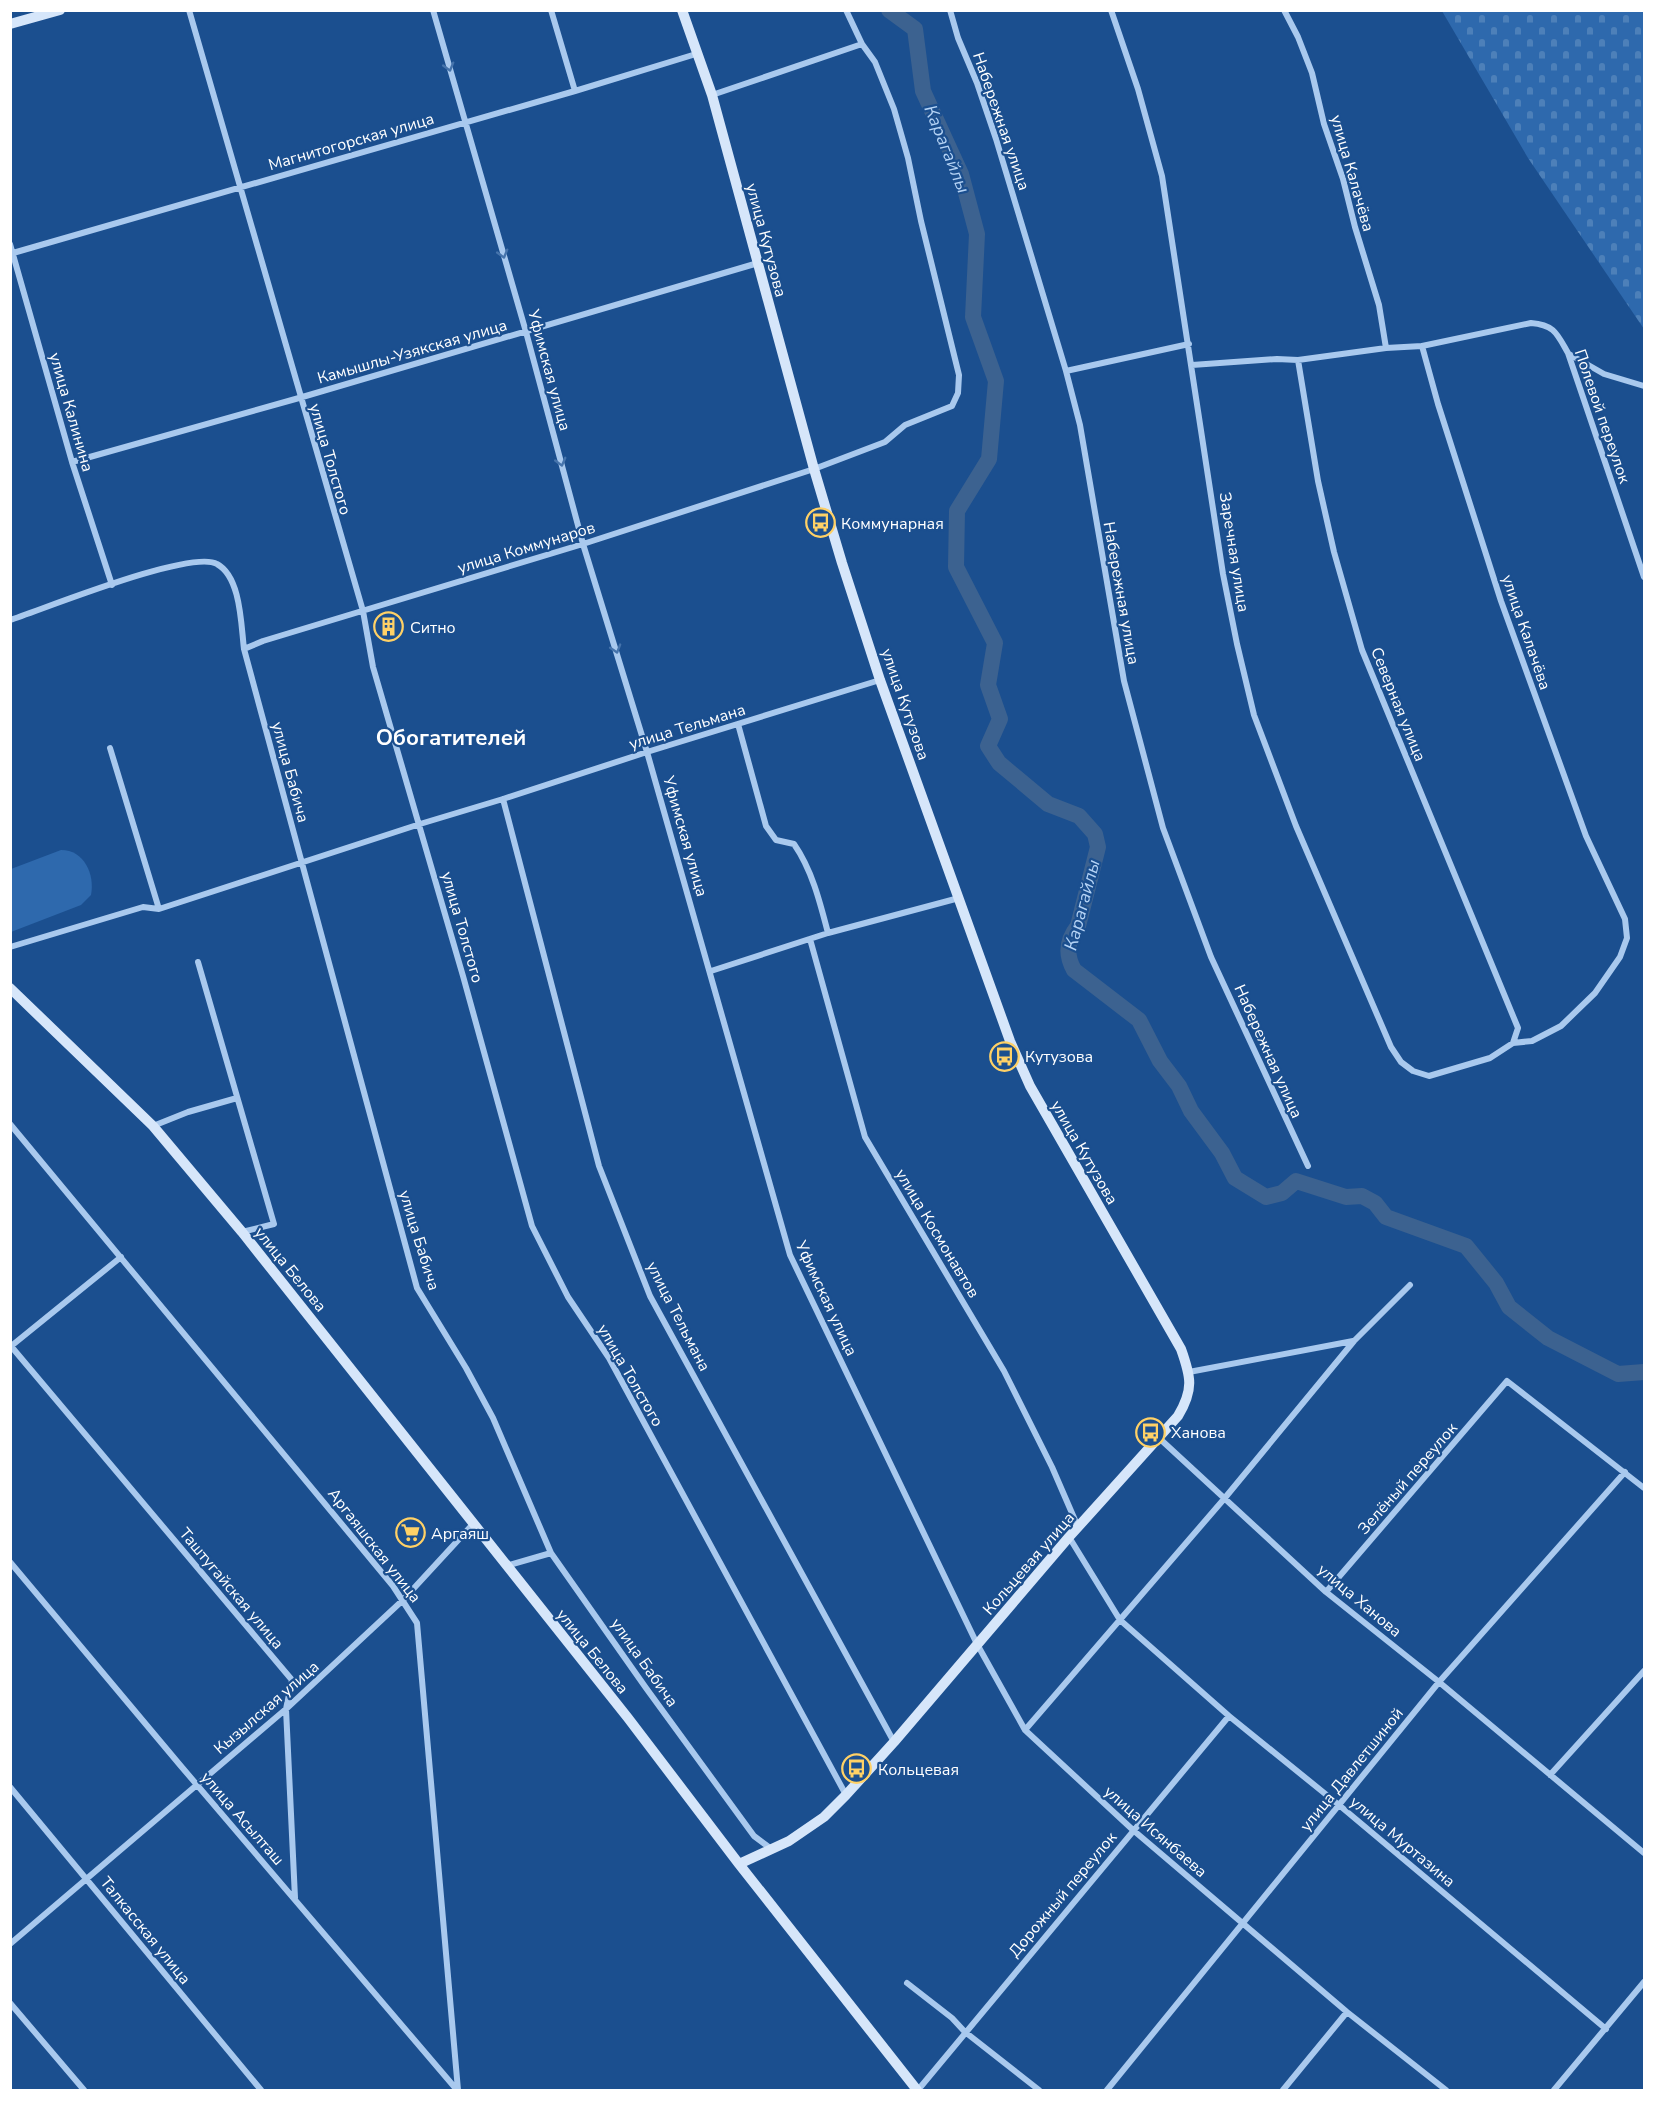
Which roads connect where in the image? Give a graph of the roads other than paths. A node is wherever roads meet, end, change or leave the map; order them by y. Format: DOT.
graph roads {
  1 [pos="60,10"];
  2 [pos="189,10"];
  3 [pos="433,10"];
  4 [pos="551,10"];
  5 [pos="682,10"];
  6 [pos="846,10"];
  7 [pos="950,10"];
  8 [pos="1111,10"];
  9 [pos="1284,10"];
  10 [pos="10,24"];
  11 [pos="862,44"];
  12 [pos="696,54"];
  13 [pos="575,91"];
  14 [pos="712,95"];
  15 [pos="465,122"];
  16 [pos="239,188"];
  17 [pos="10,244"];
  18 [pos="13,253"];
  19 [pos="759,263"];
  20 [pos="526,332"];
  21 [pos="1189,344"];
  22 [pos="1422,346"];
  23 [pos="1386,348"];
  24 [pos="1568,353"];
  25 [pos="1298,360"];
  26 [pos="1192,366"];
  27 [pos="1066,371"];
  28 [pos="1644,387"];
  29 [pos="299,398"];
  30 [pos="72,462"];
  31 [pos="814,469"];
  32 [pos="583,544"];
  33 [pos="1644,577"];
  34 [pos="112,585"];
  35 [pos="363,611"];
  36 [pos="10,620"];
  37 [pos="244,649"];
  38 [pos="880,680"];
  39 [pos="738,724"];
  40 [pos="110,748"];
  41 [pos="647,752"];
  42 [pos="503,799"];
  43 [pos="420,824"];
  44 [pos="302,863"];
  45 [pos="959,898"];
  46 [pos="159,909"];
  47 [pos="828,933"];
  48 [pos="810,939"];
  49 [pos="10,947"];
  50 [pos="198,962"];
  51 [pos="711,971"];
  52 [pos="10,988"];
  53 [pos="1513,1043"];
  54 [pos="237,1098"];
  55 [pos="10,1124"];
  56 [pos="153,1126"];
  57 [pos="1308,1166"];
  58 [pos="242,1232"];
  59 [pos="121,1257"];
  60 [pos="1410,1285"];
  61 [pos="1354,1341"];
  62 [pos="11,1346"];
  63 [pos="1190,1372"];
  64 [pos="1159,1438"];
  65 [pos="1625,1472"];
  66 [pos="1644,1488"];
  67 [pos="1224,1499"];
  68 [pos="473,1524"];
  69 [pos="1078,1527"];
  70 [pos="1069,1537"];
  71 [pos="551,1553"];
  72 [pos="10,1562"];
  73 [pos="506,1566"];
  74 [pos="1326,1592"];
  75 [pos="402,1600"];
  76 [pos="1120,1620"];
  77 [pos="977,1644"];
  78 [pos="1644,1671"];
  79 [pos="1439,1682"];
  80 [pos="286,1709"];
  81 [pos="1229,1716"];
  82 [pos="1025,1730"];
  83 [pos="894,1742"];
  84 [pos="1550,1775"];
  85 [pos="197,1785"];
  86 [pos="10,1787"];
  87 [pos="846,1795"];
  88 [pos="1339,1805"];
  89 [pos="1133,1830"];
  90 [pos="771,1848"];
  91 [pos="1644,1853"];
  92 [pos="739,1864"];
  93 [pos="86,1879"];
  94 [pos="296,1899"];
  95 [pos="1242,1923"];
  96 [pos="10,1944"];
  97 [pos="1644,1982"];
  98 [pos="907,1983"];
  99 [pos="10,2003"];
  100 [pos="1347,2012"];
  101 [pos="1606,2029"];
  102 [pos="965,2032"];
  103 [pos="84,2091"];
  104 [pos="261,2091"];
  105 [pos="458,2091"];
  106 [pos="917,2091"];
  107 [pos="1039,2091"];
  108 [pos="1107,2091"];
  109 [pos="1283,2091"];
  110 [pos="1446,2091"];
  111 [pos="1554,2091"];
  1 -- 10 [label="main road"];
  2 -- 16 [label="street, улица Толстого"];
  3 -- 15 [label="street, Уфимская улица, one-way"];
  4 -- 13 [label="street"];
  5 -- 12 [label="main road, улица Кутузова"];
  6 -- 11 [label="street"];
  7 -- 27 [label="street, Набережная улица"];
  8 -- 21 [label="street, Заречная улица"];
  9 -- 23 [label="street, улица Калачёва"];
  11 -- 14 [label="street"];
  11 -- 31 [label="street, улица Коммунаров"];
  12 -- 13 [label="street, Магнитогорская улица"];
  12 -- 14 [label="main road, улица Кутузова"];
  13 -- 15 [label="street, Магнитогорская улица"];
  14 -- 19 [label="main road, улица Кутузова"];
  15 -- 16 [label="street, Магнитогорская улица"];
  15 -- 20 [label="street, Уфимская улица, one-way"];
  16 -- 18 [label="street, Магнитогорская улица"];
  16 -- 29 [label="street, улица Толстого"];
  17 -- 18 [label="street, улица Калинина"];
  18 -- 30 [label="street, улица Калинина"];
  19 -- 20 [label="street, Камышлы-Узякская улица"];
  19 -- 31 [label="main road, улица Кутузова"];
  20 -- 29 [label="street, Камышлы-Узякская улица"];
  20 -- 32 [label="street, Уфимская улица, one-way"];
  21 -- 26 [label="street, Заречная улица"];
  21 -- 27 [label="street"];
  22 -- 23 [label="street"];
  22 -- 24 [label="street, Полевой переулок"];
  22 -- 53 [label="street, улица Калачёва"];
  23 -- 25 [label="street"];
  24 -- 28 [label="street"];
  24 -- 33 [label="street, Полевой переулок"];
  25 -- 26 [label="street"];
  25 -- 53 [label="street, Северная улица"];
  26 -- 53 [label="street, Заречная улица"];
  27 -- 57 [label="street, Набережная улица"];
  29 -- 30 [label="street, Камышлы-Узякская улица"];
  29 -- 35 [label="street, улица Толстого"];
  30 -- 34 [label="street, улица Калинина"];
  31 -- 32 [label="street, улица Коммунаров"];
  31 -- 38 [label="main road, улица Кутузова"];
  32 -- 35 [label="street, улица Коммунаров"];
  32 -- 41 [label="street, Уфимская улица, one-way"];
  34 -- 36 [label="street"];
  34 -- 37 [label="street, улица Бабича"];
  35 -- 37 [label="street, улица Коммунаров"];
  35 -- 43 [label="street, улица Толстого"];
  37 -- 44 [label="street, улица Бабича"];
  38 -- 39 [label="street, улица Тельмана"];
  38 -- 45 [label="main road, улица Кутузова"];
  39 -- 41 [label="street, улица Тельмана"];
  39 -- 47 [label="street"];
  40 -- 46 [label="street"];
  41 -- 42 [label="street, улица Тельмана"];
  41 -- 51 [label="street, Уфимская улица"];
  42 -- 43 [label="street, улица Тельмана"];
  42 -- 83 [label="street, улица Тельмана"];
  43 -- 44 [label="street, улица Тельмана"];
  43 -- 87 [label="street, улица Толстого"];
  44 -- 46 [label="street"];
  44 -- 71 [label="street, улица Бабича"];
  45 -- 47 [label="street"];
  45 -- 63 [label="main road, улица Кутузова"];
  46 -- 49 [label="street"];
  47 -- 48 [label="street"];
  48 -- 51 [label="street"];
  48 -- 69 [label="street, улица Космонавтов"];
  50 -- 54 [label="street, улица Белова"];
  51 -- 77 [label="street, Уфимская улица"];
  52 -- 56 [label="main road, улица Белова"];
  54 -- 56 [label="street"];
  54 -- 58 [label="street, улица Белова"];
  55 -- 59 [label="street, Аргаяшская улица"];
  56 -- 58 [label="main road, улица Белова"];
  58 -- 68 [label="main road, улица Белова"];
  59 -- 62 [label="street"];
  59 -- 75 [label="street, Аргаяшская улица"];
  60 -- 61 [label="street"];
  61 -- 63 [label="street"];
  61 -- 67 [label="street"];
  62 -- 80 [label="street, Таштугайская улица"];
  63 -- 64 [label="main road, Кольцевая улица"];
  64 -- 67 [label="street, улица Ханова"];
  64 -- 69 [label="main road, Кольцевая улица"];
  65 -- 66 [label="street"];
  65 -- 74 [label="street, Зелёный переулок"];
  65 -- 79 [label="street, улица Давлетшиной"];
  67 -- 74 [label="street, улица Ханова"];
  67 -- 76 [label="street"];
  68 -- 73 [label="main road, улица Белова"];
  68 -- 75 [label="street, Кызылская улица"];
  69 -- 70 [label="main road, Кольцевая улица"];
  70 -- 76 [label="street, улица Муртазина"];
  70 -- 77 [label="main road, Кольцевая улица"];
  71 -- 73 [label="street"];
  71 -- 90 [label="street, улица Бабича"];
  72 -- 85 [label="street, улица Асылташ"];
  73 -- 92 [label="main road, улица Белова"];
  74 -- 79 [label="street, улица Ханова"];
  75 -- 80 [label="street, Кызылская улица"];
  75 -- 105 [label="street, Аргаяшская улица"];
  76 -- 81 [label="street, улица Муртазина"];
  76 -- 82 [label="street"];
  77 -- 82 [label="street, улица Исянбаева"];
  77 -- 83 [label="main road, Кольцевая улица"];
  78 -- 84 [label="street"];
  79 -- 84 [label="street, улица Ханова"];
  79 -- 88 [label="street, улица Давлетшиной"];
  80 -- 85 [label="street, Кызылская улица"];
  80 -- 94 [label="street, Таштугайская улица"];
  81 -- 88 [label="street, улица Муртазина"];
  81 -- 89 [label="street, Дорожный переулок"];
  82 -- 89 [label="street, улица Исянбаева"];
  83 -- 87 [label="main road, Кольцевая улица"];
  84 -- 91 [label="street, улица Ханова"];
  85 -- 93 [label="street, Кызылская улица"];
  85 -- 94 [label="street, улица Асылташ"];
  86 -- 93 [label="street, Талкасская улица"];
  87 -- 90 [label="main road, Кольцевая улица"];
  88 -- 95 [label="street, улица Давлетшиной"];
  88 -- 101 [label="street, улица Муртазина"];
  89 -- 95 [label="street, улица Исянбаева"];
  89 -- 102 [label="street, Дорожный переулок"];
  90 -- 92 [label="main road, Кольцевая улица"];
  92 -- 106 [label="main road, улица Белова"];
  93 -- 96 [label="street, Кызылская улица"];
  93 -- 104 [label="street, Талкасская улица"];
  94 -- 105 [label="street, улица Асылташ"];
  95 -- 100 [label="street, улица Исянбаева"];
  95 -- 108 [label="street, улица Давлетшиной"];
  97 -- 101 [label="street"];
  98 -- 102 [label="street"];
  99 -- 103 [label="street"];
  100 -- 109 [label="street"];
  100 -- 110 [label="street, улица Исянбаева"];
  101 -- 111 [label="street"];
  102 -- 106 [label="street, Дорожный переулок"];
  102 -- 107 [label="street"];
}
